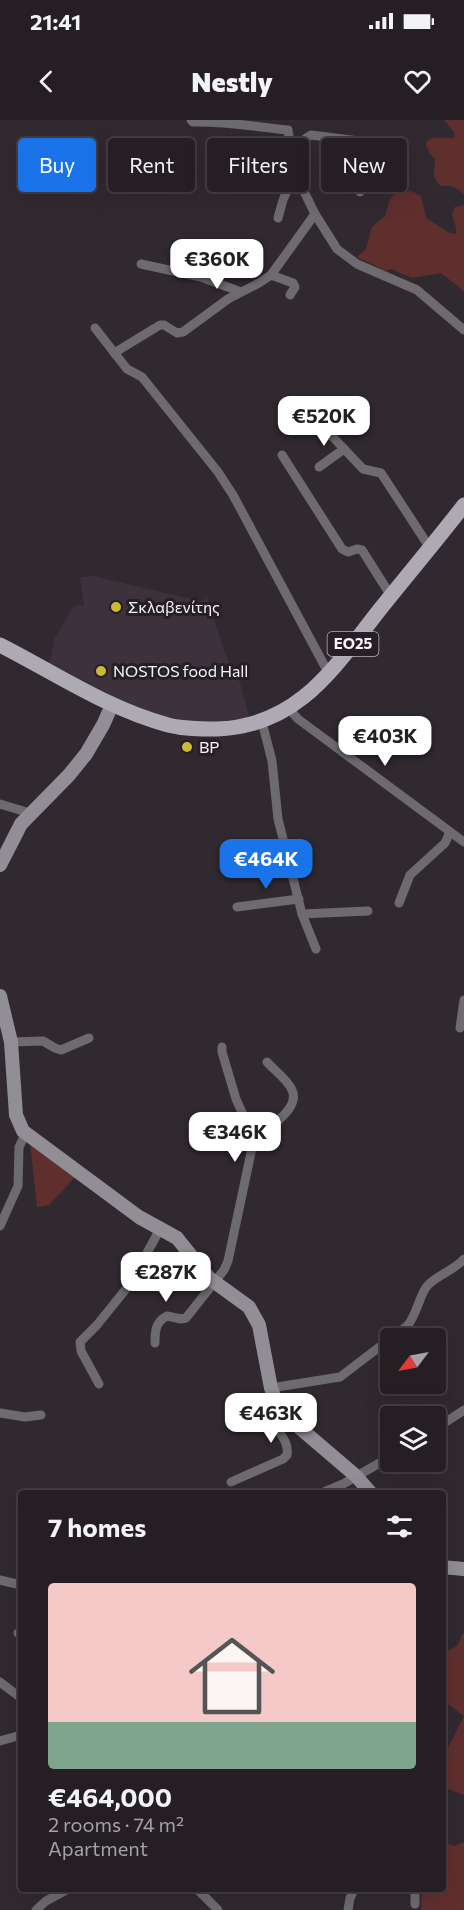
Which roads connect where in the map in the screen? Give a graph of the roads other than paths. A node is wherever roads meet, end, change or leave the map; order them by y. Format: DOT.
graph roads {
  1 [pos="191,120"];
  2 [pos="293,120"];
  3 [pos="227,121"];
  4 [pos="288,130"];
  5 [pos="289,138"];
  6 [pos="306,138"];
  7 [pos="336,138"];
  8 [pos="287,192"];
  9 [pos="304,192"];
  10 [pos="315,214"];
  11 [pos="278,218"];
  12 [pos="141,264"];
  13 [pos="271,275"];
  14 [pos="241,292"];
  15 [pos="290,295"];
  16 [pos="95,328"];
  17 [pos="464,330"];
  18 [pos="114,352"];
  19 [pos="315,418"];
  20 [pos="344,449"];
  21 [pos="282,455"];
  22 [pos="319,467"];
  23 [pos="464,505"];
  24 [pos="430,548"];
  25 [pos="391,596"];
  26 [pos="0,645"];
  27 [pos="329,674"];
  28 [pos="112,705"];
  29 [pos="290,709"];
  30 [pos="262,722"];
  31 [pos="0,804"];
  32 [pos="30,813"];
  33 [pos="450,832"];
  34 [pos="464,842"];
  35 [pos="0,865"];
  36 [pos="299,899"];
  37 [pos="399,903"];
  38 [pos="237,907"];
  39 [pos="368,911"];
  40 [pos="302,914"];
  41 [pos="315,949"];
  42 [pos="0,996"];
  43 [pos="464,1000"];
  44 [pos="460,1028"];
  45 [pos="89,1038"];
  46 [pos="11,1042"];
  47 [pos="222,1047"];
  48 [pos="267,1062"];
  49 [pos="26,1133"];
  50 [pos="255,1141"];
  51 [pos="0,1226"];
  52 [pos="160,1229"];
  53 [pos="464,1259"];
  54 [pos="213,1282"];
  55 [pos="155,1343"];
  56 [pos="99,1384"];
  57 [pos="273,1395"];
  58 [pos="464,1410"];
  59 [pos="0,1413"];
  60 [pos="41,1415"];
  61 [pos="446,1422"];
  62 [pos="380,1463"];
  63 [pos="356,1476"];
  64 [pos="231,1482"];
  65 [pos="328,1490"];
  66 [pos="368,1490"];
  67 [pos="446,1567"];
  68 [pos="464,1569"];
  69 [pos="0,1580"];
  70 [pos="18,1584"];
  71 [pos="0,1682"];
  72 [pos="18,1696"];
  73 [pos="18,1737"];
  74 [pos="0,1741"];
  75 [pos="62,1892"];
  76 [pos="200,1892"];
  77 [pos="353,1892"];
  78 [pos="415,1892"];
  79 [pos="415,1904"];
  80 [pos="36,1910"];
  81 [pos="218,1910"];
  82 [pos="348,1910"];
  1 -- 3 [label="street"];
  2 -- 4 [label="street"];
  3 -- 4 [label="street"];
  4 -- 5 [label="street"];
  6 -- 7 [label="street"];
  8 -- 11 [label="street"];
  9 -- 10 [label="street"];
  10 -- 13 [label="street"];
  10 -- 17 [label="street"];
  12 -- 14 [label="street"];
  13 -- 14 [label="street"];
  13 -- 15 [label="street"];
  14 -- 18 [label="street"];
  16 -- 18 [label="street"];
  18 -- 27 [label="street"];
  19 -- 20 [label="street"];
  20 -- 22 [label="street"];
  20 -- 24 [label="street"];
  21 -- 25 [label="street"];
  23 -- 24 [label="main road, ΕΟ25"];
  24 -- 25 [label="main road, ΕΟ25"];
  25 -- 27 [label="main road, ΕΟ25"];
  26 -- 28 [label="main road, ΕΟ25"];
  27 -- 29 [label="main road, ΕΟ25"];
  28 -- 30 [label="main road, ΕΟ25"];
  28 -- 32 [label="street"];
  29 -- 30 [label="main road, ΕΟ25"];
  29 -- 33 [label="street"];
  30 -- 36 [label="street"];
  31 -- 32 [label="street"];
  32 -- 35 [label="street"];
  33 -- 34 [label="street"];
  33 -- 37 [label="street"];
  36 -- 38 [label="street"];
  36 -- 40 [label="street"];
  39 -- 40 [label="street"];
  40 -- 41 [label="street"];
  42 -- 46 [label="street"];
  43 -- 44 [label="street"];
  45 -- 46 [label="street"];
  46 -- 49 [label="street"];
  47 -- 50 [label="street"];
  48 -- 50 [label="street"];
  49 -- 51 [label="street"];
  49 -- 52 [label="street"];
  50 -- 54 [label="street"];
  52 -- 54 [label="street"];
  52 -- 56 [label="street"];
  53 -- 57 [label="street"];
  54 -- 55 [label="street"];
  54 -- 57 [label="street"];
  57 -- 63 [label="street"];
  57 -- 64 [label="street"];
  58 -- 61 [label="street"];
  59 -- 60 [label="street"];
  62 -- 63 [label="street"];
  63 -- 65 [label="street"];
  63 -- 66 [label="street"];
  67 -- 68 [label="street"];
  69 -- 70 [label="street"];
  71 -- 72 [label="street"];
  73 -- 74 [label="street"];
  75 -- 80 [label="street"];
  76 -- 81 [label="street"];
  77 -- 82 [label="street"];
  78 -- 79 [label="street"];
}
